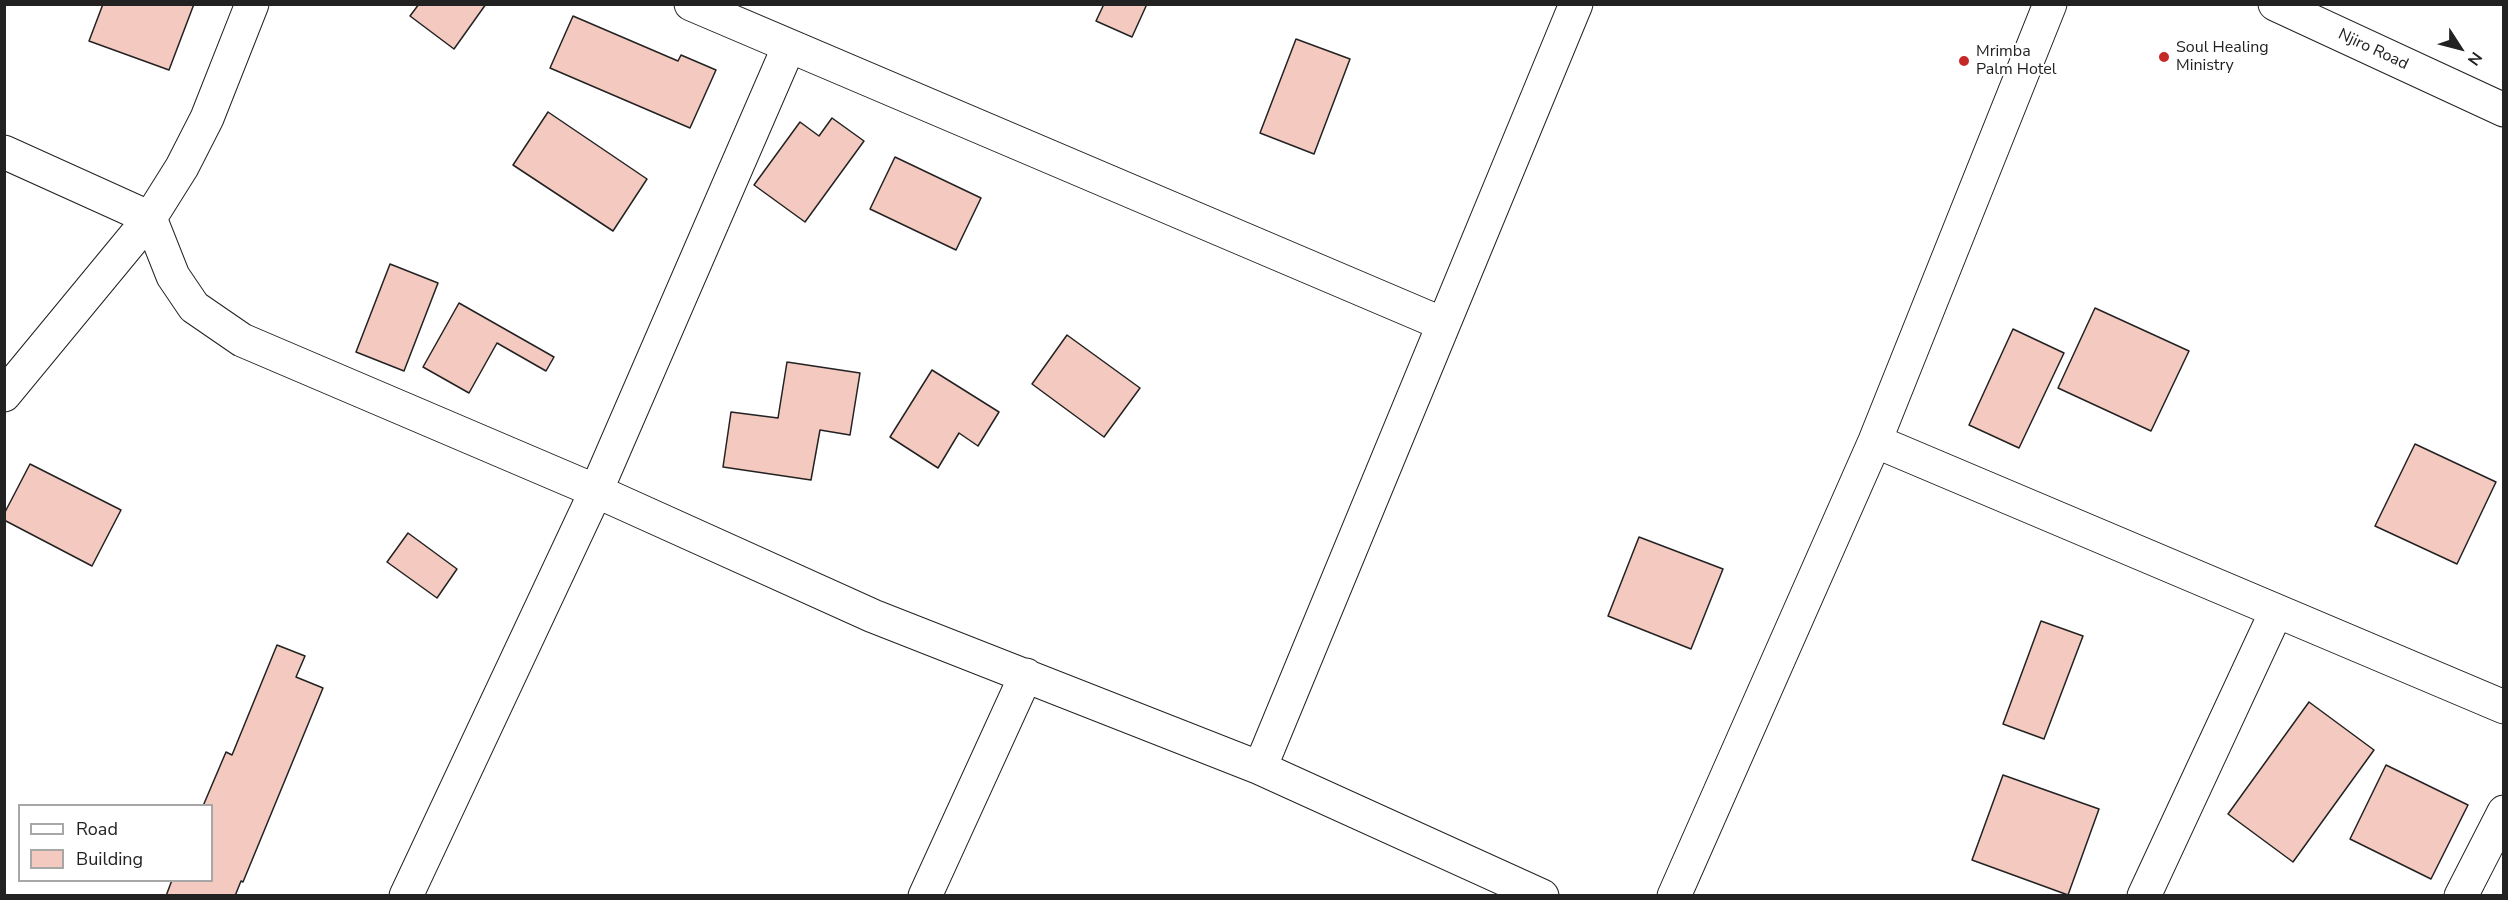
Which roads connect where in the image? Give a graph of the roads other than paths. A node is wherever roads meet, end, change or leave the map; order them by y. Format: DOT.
graph roads {
  1 [pos="252,4"];
  2 [pos="691,4"];
  3 [pos="1576,4"];
  4 [pos="2050,4"];
  5 [pos="2277,5"];
  6 [pos="789,46"];
  7 [pos="2504,110"];
  8 [pos="4,152"];
  9 [pos="150,218"];
  10 [pos="1443,324"];
  11 [pos="4,395"];
  12 [pos="1875,441"];
  13 [pos="596,491"];
  14 [pos="2276,612"];
  15 [pos="1026,675"];
  16 [pos="2504,707"];
  17 [pos="1260,768"];
  18 [pos="2504,812"];
  19 [pos="406,896"];
  20 [pos="925,896"];
  21 [pos="1542,896"];
  22 [pos="1674,896"];
  23 [pos="2144,896"];
  24 [pos="2461,896"];
  1 -- 9 [label="street"];
  2 -- 6 [label="street"];
  3 -- 10 [label="street"];
  4 -- 12 [label="street"];
  5 -- 7 [label="street, Njiro Road"];
  6 -- 10 [label="street"];
  6 -- 13 [label="street"];
  8 -- 9 [label="street"];
  9 -- 11 [label="street"];
  9 -- 13 [label="street"];
  10 -- 17 [label="street"];
  12 -- 14 [label="street"];
  12 -- 22 [label="street"];
  13 -- 15 [label="street"];
  13 -- 19 [label="street"];
  14 -- 16 [label="street"];
  14 -- 23 [label="street"];
  15 -- 17 [label="street"];
  15 -- 20 [label="street"];
  17 -- 21 [label="street"];
  18 -- 24 [label="street"];
}
